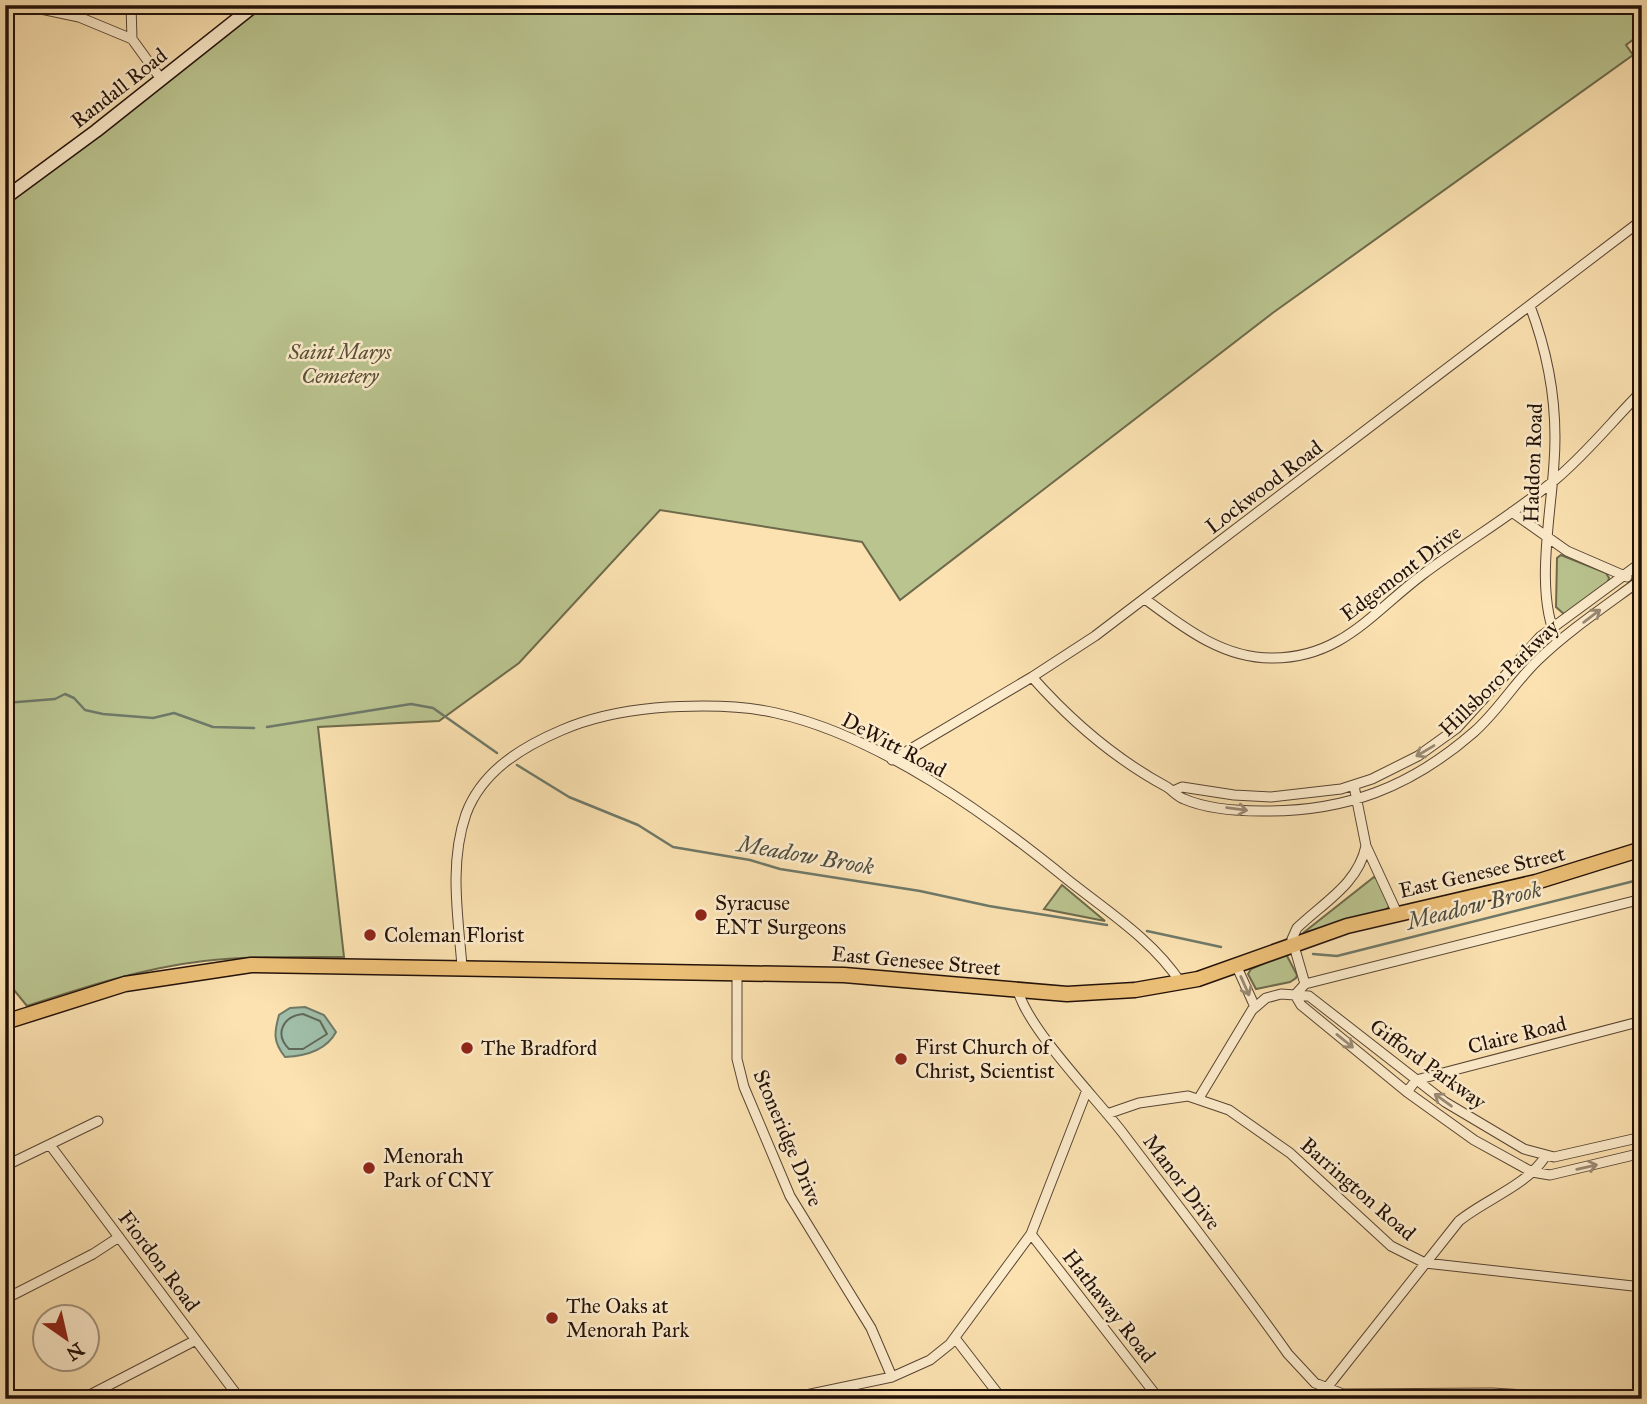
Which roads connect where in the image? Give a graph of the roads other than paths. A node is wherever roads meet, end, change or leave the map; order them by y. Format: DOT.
graph roads {
  1 [pos="22,5"];
  2 [pos="131,5"];
  3 [pos="255,5"];
  4 [pos="132,39"];
  5 [pos="161,79"];
  6 [pos="5,198"];
  7 [pos="1642,220"];
  8 [pos="1530,306"];
  9 [pos="1642,391"];
  10 [pos="1552,482"];
  11 [pos="1512,512"];
  12 [pos="1549,540"];
  13 [pos="1642,562"];
  14 [pos="1624,575"];
  15 [pos="1640,580"];
  16 [pos="1145,599"];
  17 [pos="1552,629"];
  18 [pos="1558,642"];
  19 [pos="1032,677"];
  20 [pos="892,760"];
  21 [pos="1354,786"];
  22 [pos="1172,791"];
  23 [pos="1357,801"];
  24 [pos="1366,846"];
  25 [pos="1642,849"];
  26 [pos="1642,899"];
  27 [pos="1397,914"];
  28 [pos="1292,945"];
  29 [pos="1236,965"];
  30 [pos="462,966"];
  31 [pos="737,972"];
  32 [pos="1181,983"];
  33 [pos="1305,984"];
  34 [pos="1018,991"];
  35 [pos="1295,995"];
  36 [pos="1255,1007"];
  37 [pos="1642,1021"];
  38 [pos="5,1022"];
  39 [pos="1416,1080"];
  40 [pos="1087,1090"];
  41 [pos="1407,1092"];
  42 [pos="1199,1098"];
  43 [pos="1107,1114"];
  44 [pos="99,1121"];
  45 [pos="1642,1137"];
  46 [pos="50,1145"];
  47 [pos="1642,1153"];
  48 [pos="1545,1157"];
  49 [pos="5,1167"];
  50 [pos="1532,1172"];
  51 [pos="1031,1234"];
  52 [pos="119,1237"];
  53 [pos="1425,1263"];
  54 [pos="1642,1287"];
  55 [pos="5,1299"];
  56 [pos="955,1338"];
  57 [pos="196,1340"];
  58 [pos="892,1377"];
  59 [pos="5,1385"];
  60 [pos="1325,1389"];
  61 [pos="1550,1396"];
  62 [pos="10,1399"];
  63 [pos="82,1399"];
  64 [pos="240,1399"];
  65 [pos="787,1399"];
  66 [pos="1002,1399"];
  67 [pos="1158,1399"];
  68 [pos="1318,1399"];
  69 [pos="1591,1399"];
  1 -- 4 [label="street"];
  2 -- 4 [label="street"];
  3 -- 5 [label="street, Randall Road"];
  4 -- 5 [label="street"];
  5 -- 6 [label="street, Randall Road"];
  7 -- 8 [label="street, Lockwood Road"];
  8 -- 10 [label="street, Haddon Road"];
  8 -- 16 [label="street, Lockwood Road"];
  9 -- 10 [label="street, Edgemont Drive"];
  10 -- 11 [label="street, Edgemont Drive"];
  10 -- 12 [label="street, Haddon Road"];
  11 -- 12 [label="street, Haddon Road"];
  11 -- 16 [label="street, Edgemont Drive"];
  12 -- 14 [label="street, Haddon Road"];
  12 -- 17 [label="street, Haddon Road"];
  13 -- 14 [label="street, Hillsboro Parkway"];
  14 -- 15 [label="street, Haddon Road"];
  14 -- 17 [label="street, Hillsboro Parkway"];
  18 -- 15 [label="street, Hillsboro Parkway, one-way"];
  16 -- 19 [label="street, Lockwood Road"];
  17 -- 18 [label="street, Haddon Road"];
  17 -- 21 [label="street, Hillsboro Parkway, one-way"];
  18 -- 23 [label="street, Hillsboro Parkway"];
  19 -- 20 [label="street, Lockwood Road"];
  19 -- 22 [label="street, Hillsboro Parkway"];
  20 -- 30 [label="street, DeWitt Road"];
  20 -- 32 [label="street, DeWitt Road"];
  21 -- 22 [label="street, Hillsboro Parkway"];
  21 -- 23 [label="street"];
  22 -- 23 [label="street, Hillsboro Parkway, one-way"];
  23 -- 24 [label="street"];
  24 -- 27 [label="street"];
  24 -- 28 [label="street"];
  25 -- 27 [label="main road, East Genesee Street"];
  26 -- 33 [label="street"];
  27 -- 28 [label="main road, East Genesee Street"];
  28 -- 29 [label="main road, East Genesee Street"];
  28 -- 33 [label="street"];
  29 -- 32 [label="main road, East Genesee Street"];
  29 -- 36 [label="street, one-way"];
  30 -- 31 [label="main road, East Genesee Street"];
  30 -- 38 [label="main road, East Genesee Street"];
  31 -- 34 [label="main road, East Genesee Street"];
  31 -- 58 [label="street, Stoneridge Drive"];
  32 -- 34 [label="main road, East Genesee Street"];
  33 -- 35 [label="street"];
  34 -- 40 [label="street, Manor Drive"];
  35 -- 36 [label="street"];
  35 -- 39 [label="street, Gifford Parkway"];
  35 -- 41 [label="street, Gifford Parkway, one-way"];
  36 -- 42 [label="street"];
  37 -- 39 [label="street, Claire Road"];
  39 -- 41 [label="street"];
  48 -- 39 [label="street, Gifford Parkway, one-way"];
  40 -- 43 [label="street, Manor Drive"];
  40 -- 51 [label="street"];
  41 -- 50 [label="street, Gifford Parkway"];
  42 -- 43 [label="street, Barrington Road"];
  42 -- 53 [label="street, Barrington Road"];
  43 -- 60 [label="street, Manor Drive"];
  44 -- 46 [label="street"];
  45 -- 48 [label="street"];
  46 -- 49 [label="street"];
  46 -- 52 [label="street, Fiordon Road"];
  50 -- 47 [label="street, one-way"];
  48 -- 50 [label="street"];
  50 -- 53 [label="street"];
  51 -- 56 [label="street"];
  51 -- 67 [label="street, Hathaway Road"];
  52 -- 55 [label="street"];
  52 -- 57 [label="street, Fiordon Road"];
  53 -- 54 [label="street, Barrington Road"];
  53 -- 60 [label="street"];
  56 -- 58 [label="street"];
  56 -- 66 [label="street"];
  57 -- 63 [label="street"];
  57 -- 64 [label="street, Fiordon Road"];
  58 -- 65 [label="street"];
  59 -- 62 [label="street"];
  60 -- 61 [label="street"];
  60 -- 68 [label="street"];
  61 -- 69 [label="street"];
}
